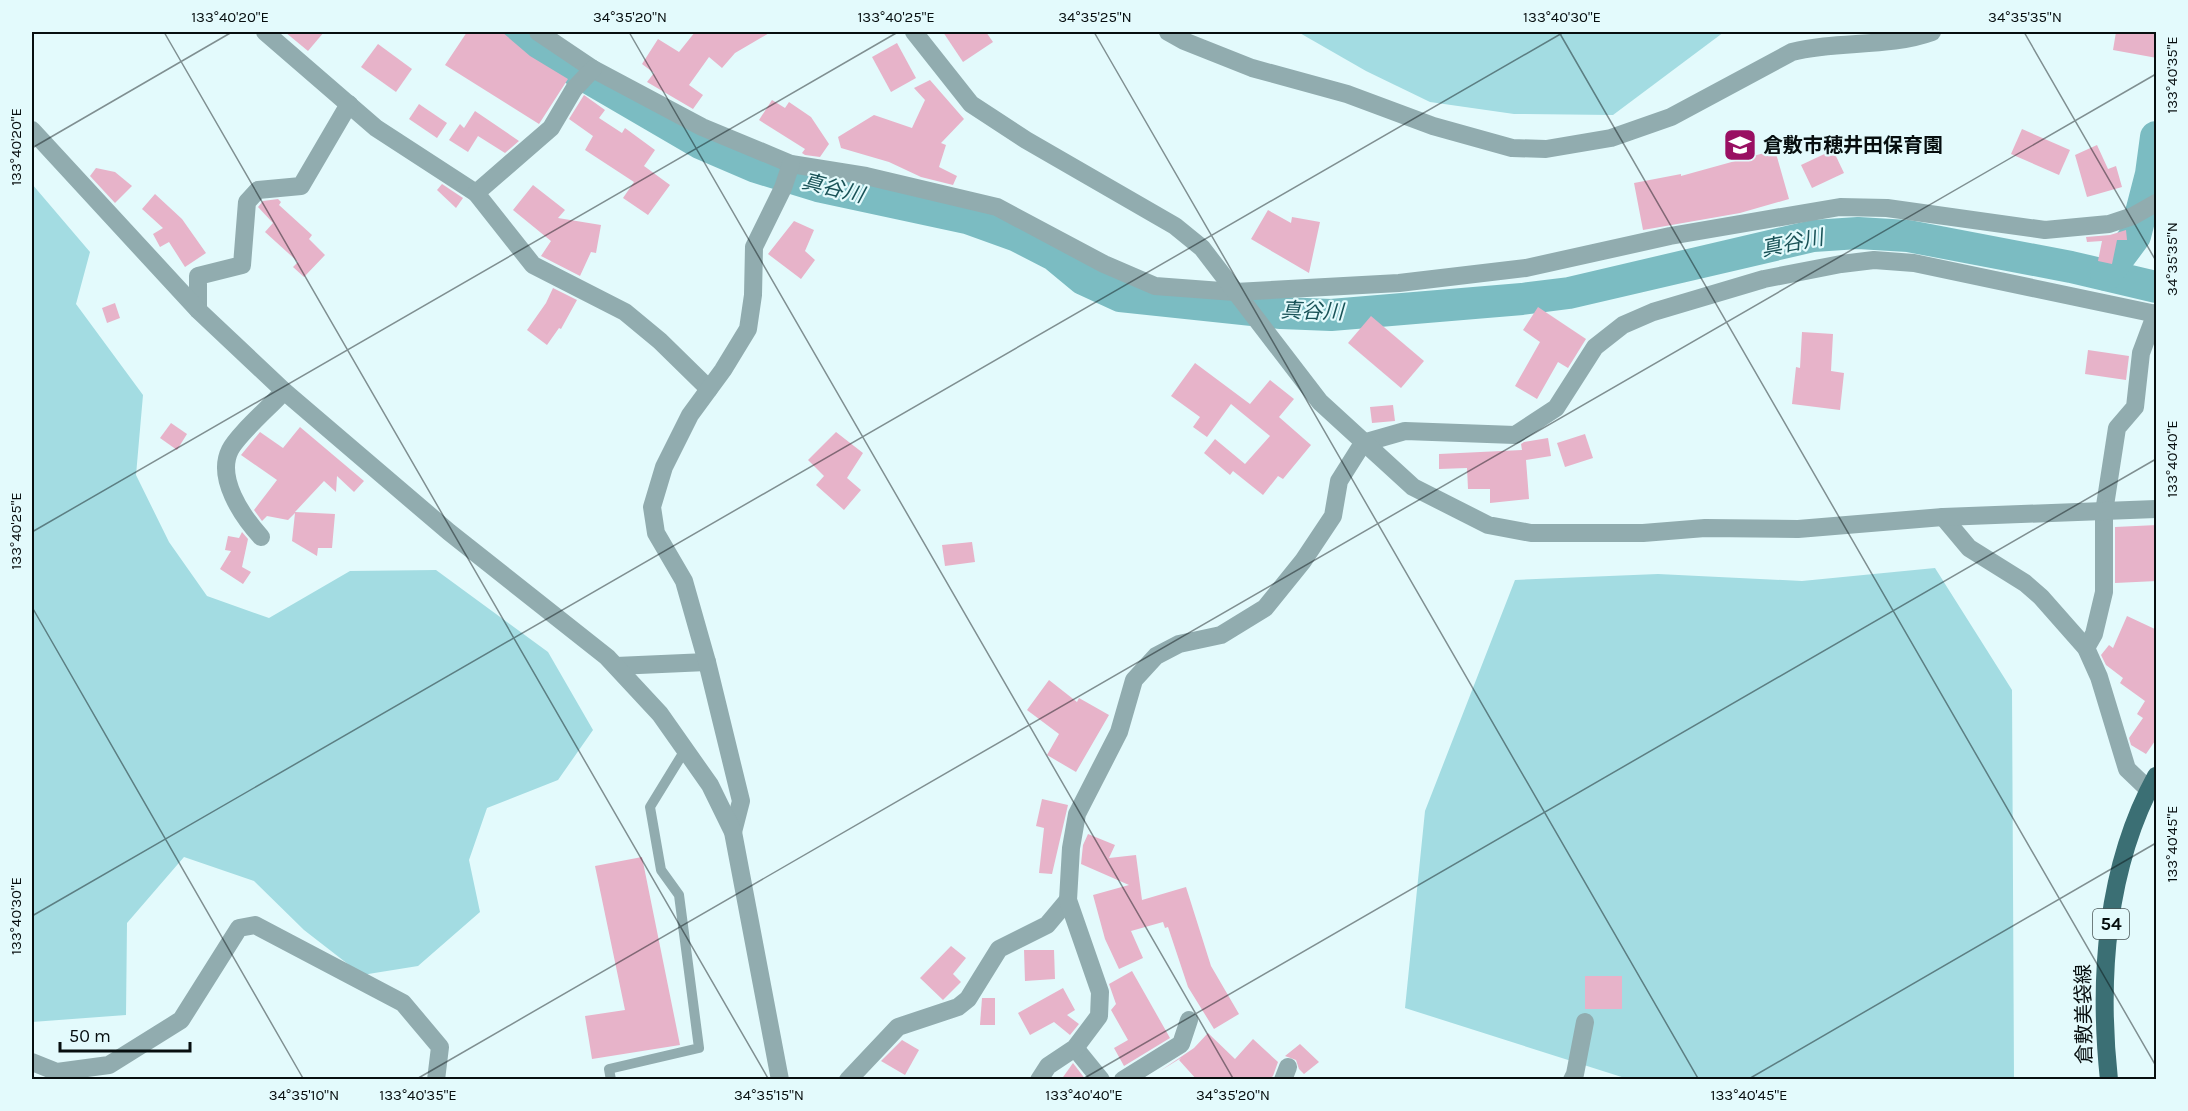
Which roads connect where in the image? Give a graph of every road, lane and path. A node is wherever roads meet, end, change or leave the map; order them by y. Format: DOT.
graph roads {
  1 [pos="265,32"];
  2 [pos="538,32"];
  3 [pos="915,32"];
  4 [pos="1168,32"];
  5 [pos="1932,32"];
  6 [pos="592,70"];
  7 [pos="349,104"];
  8 [pos="32,130"];
  9 [pos="791,166"];
  10 [pos="476,193"];
  11 [pos="2157,203"];
  12 [pos="1239,297"];
  13 [pos="198,310"];
  14 [pos="2156,313"];
  15 [pos="709,389"];
  16 [pos="284,391"];
  17 [pos="1364,443"];
  18 [pos="2157,509"];
  19 [pos="2104,512"];
  20 [pos="1942,516"];
  21 [pos="261,537"];
  22 [pos="2086,648"];
  23 [pos="707,662"];
  24 [pos="616,666"];
  25 [pos="685,750"];
  26 [pos="2153,784"];
  27 [pos="733,832"];
  28 [pos="1068,900"];
  29 [pos="1189,1020"];
  30 [pos="1585,1022"];
  31 [pos="1075,1048"];
  32 [pos="32,1062"];
  33 [pos="436,1080"];
  34 [pos="611,1080"];
  35 [pos="780,1080"];
  36 [pos="848,1080"];
  37 [pos="1039,1080"];
  38 [pos="1101,1080"];
  39 [pos="1123,1080"];
  40 [pos="1572,1080"];
  41 [pos="2109,1080"];
  1 -- 7 [label="street"];
  2 -- 6 [label="street"];
  3 -- 12 [label="street"];
  4 -- 5 [label="street"];
  6 -- 9 [label="street"];
  6 -- 10 [label="street"];
  7 -- 10 [label="street"];
  7 -- 13 [label="street"];
  8 -- 13 [label="street"];
  9 -- 12 [label="street"];
  9 -- 15 [label="street"];
  10 -- 15 [label="street"];
  11 -- 12 [label="street"];
  12 -- 17 [label="street"];
  13 -- 16 [label="street"];
  14 -- 17 [label="street"];
  14 -- 19 [label="street"];
  15 -- 23 [label="street"];
  16 -- 21 [label="street"];
  16 -- 24 [label="street"];
  17 -- 20 [label="street"];
  17 -- 28 [label="street"];
  18 -- 19 [label="street"];
  19 -- 20 [label="street"];
  19 -- 22 [label="street"];
  20 -- 22 [label="street"];
  22 -- 26 [label="street"];
  23 -- 24 [label="street"];
  23 -- 27 [label="street"];
  24 -- 25 [label="street"];
  25 -- 27 [label="street"];
  25 -- 34 [label="lane"];
  26 -- 41 [label="main road, 倉敷美袋線 / 54"];
  27 -- 35 [label="street"];
  28 -- 31 [label="street"];
  28 -- 36 [label="street"];
  29 -- 39 [label="street"];
  30 -- 40 [label="street"];
  31 -- 37 [label="street"];
  31 -- 38 [label="street"];
  32 -- 33 [label="street"];
}
